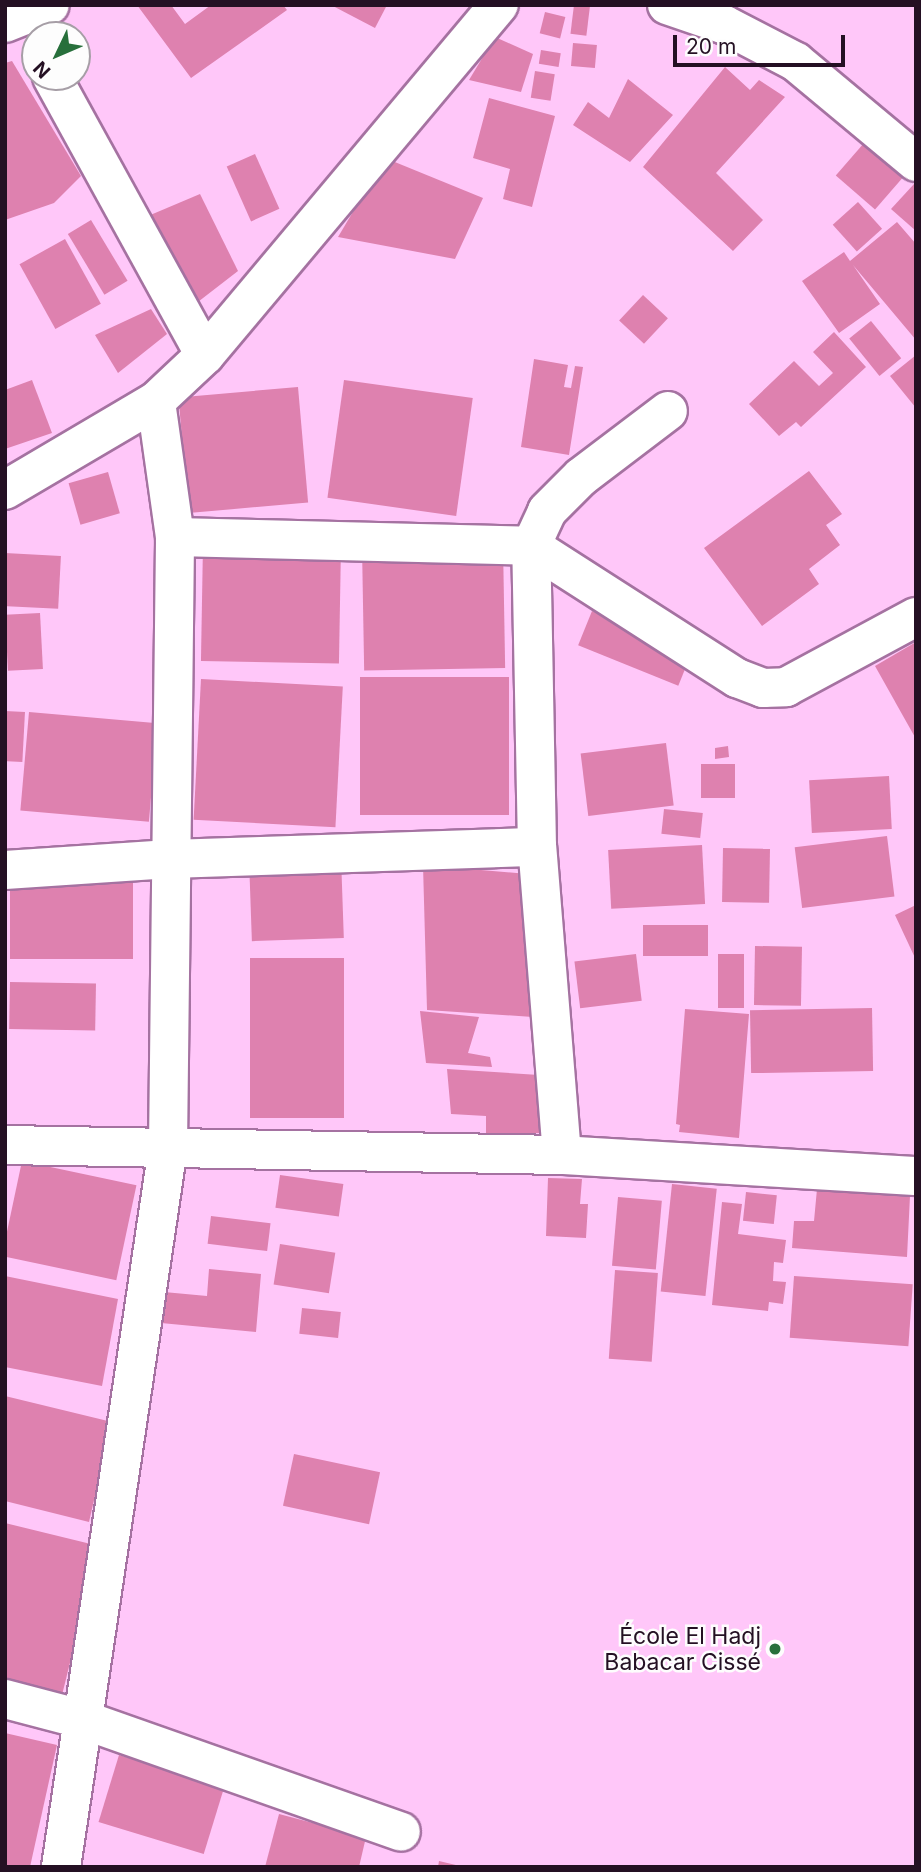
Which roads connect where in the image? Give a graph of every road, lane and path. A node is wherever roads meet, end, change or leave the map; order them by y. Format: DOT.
graph roads {
  1 [pos="499,5"];
  2 [pos="667,5"];
  3 [pos="60,91"];
  4 [pos="912,153"];
  5 [pos="205,355"];
  6 [pos="156,401"];
  7 [pos="668,411"];
  8 [pos="5,490"];
  9 [pos="174,537"];
  10 [pos="531,546"];
  11 [pos="916,617"];
  12 [pos="537,847"];
  13 [pos="170,859"];
  14 [pos="5,870"];
  15 [pos="5,1145"];
  16 [pos="168,1148"];
  17 [pos="562,1154"];
  18 [pos="916,1176"];
  19 [pos="5,1699"];
  20 [pos="81,1719"];
  21 [pos="401,1832"];
  22 [pos="61,1867"];
  1 -- 5 [label="street"];
  2 -- 4 [label="street"];
  3 -- 5 [label="street"];
  5 -- 6 [label="street"];
  6 -- 8 [label="street"];
  6 -- 9 [label="street"];
  7 -- 10 [label="street"];
  9 -- 10 [label="street"];
  9 -- 13 [label="street"];
  10 -- 11 [label="street"];
  10 -- 12 [label="street"];
  12 -- 13 [label="street"];
  12 -- 17 [label="street"];
  13 -- 14 [label="street"];
  13 -- 16 [label="street"];
  15 -- 16 [label="street"];
  16 -- 17 [label="street"];
  16 -- 20 [label="street"];
  17 -- 18 [label="street"];
  19 -- 20 [label="street"];
  20 -- 21 [label="street"];
  20 -- 22 [label="street"];
}
